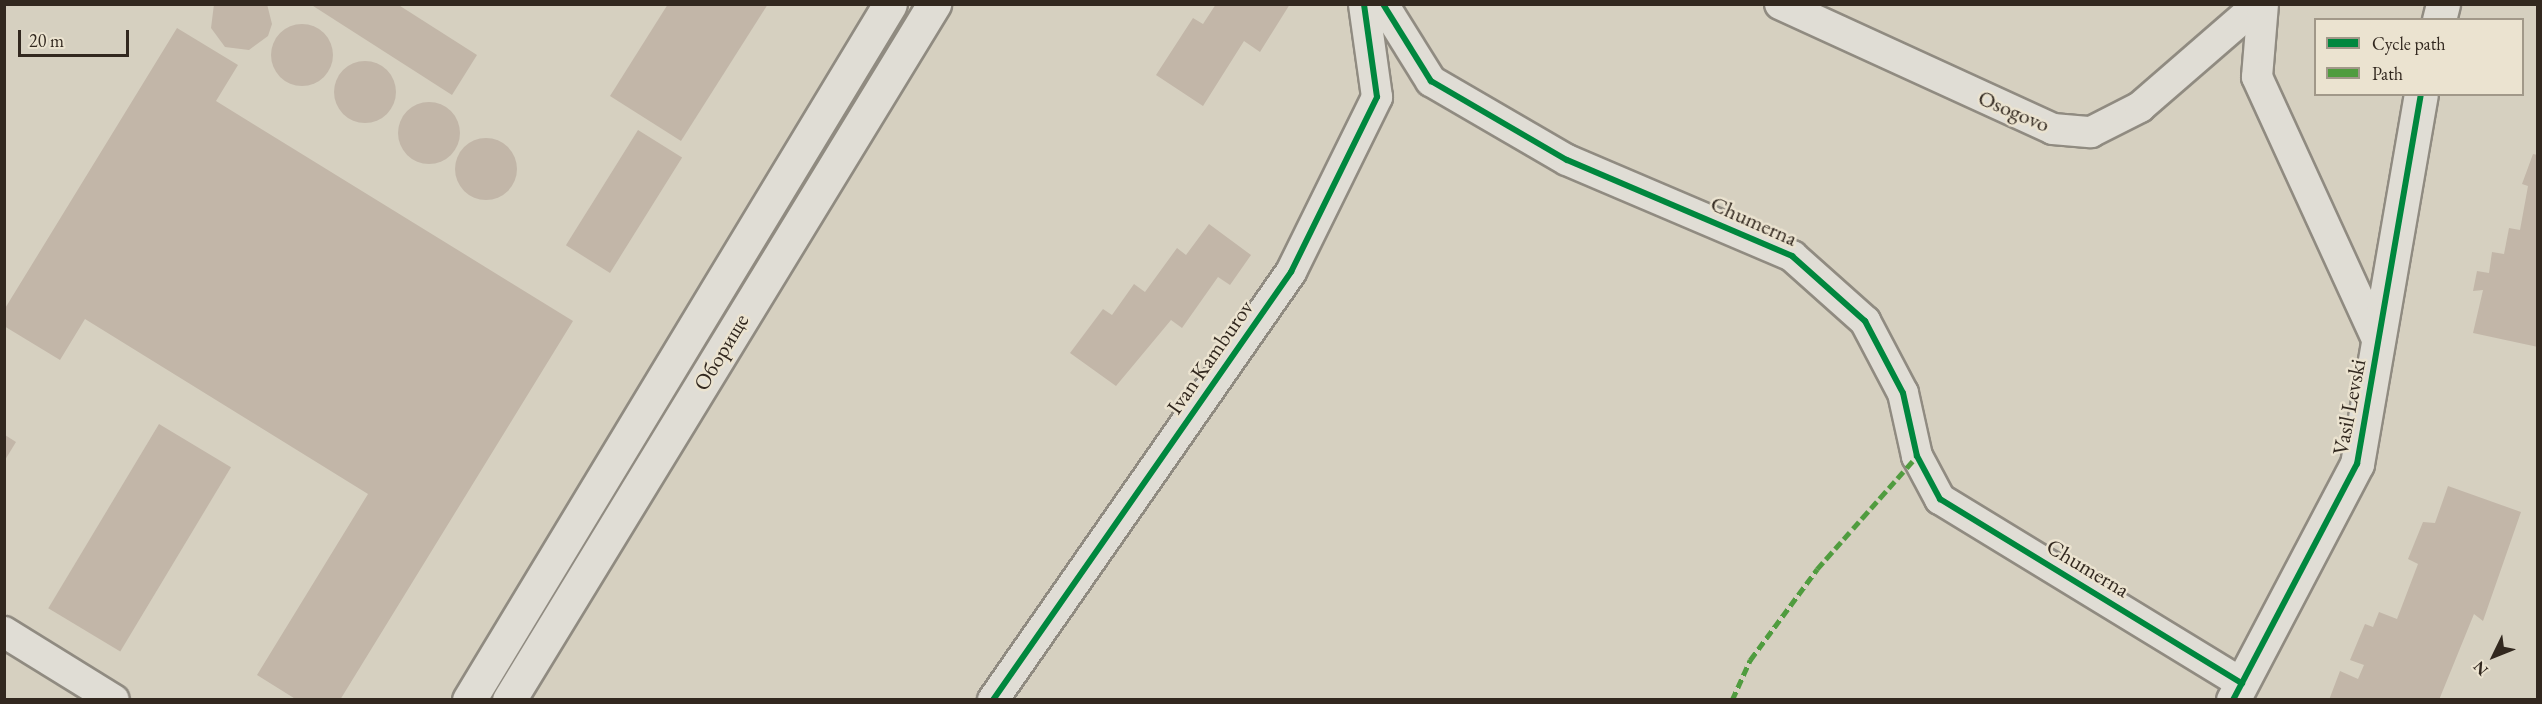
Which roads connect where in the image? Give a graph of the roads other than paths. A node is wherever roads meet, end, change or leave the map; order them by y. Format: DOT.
graph roads {
  1 [pos="890,4"];
  2 [pos="933,4"];
  3 [pos="1364,4"];
  4 [pos="1383,4"];
  5 [pos="1780,4"];
  6 [pos="2261,4"];
  7 [pos="2421,96"];
  8 [pos="2379,343"];
  9 [pos="4,632"];
  10 [pos="2238,691"];
  11 [pos="114,699"];
  12 [pos="469,699"];
  13 [pos="509,699"];
  14 [pos="993,699"];
  1 -- 12 [label="main road, Оборище"];
  2 -- 13 [label="main road, Оборище"];
  3 -- 14 [label="street, Ivan Kamburov"];
  4 -- 10 [label="street, Chumerna"];
  5 -- 6 [label="street, Osogovo"];
  6 -- 8 [label="street"];
  7 -- 8 [label="main road, Vasil Levski"];
  8 -- 10 [label="main road, Vasil Levski"];
  9 -- 11 [label="street"];
}
